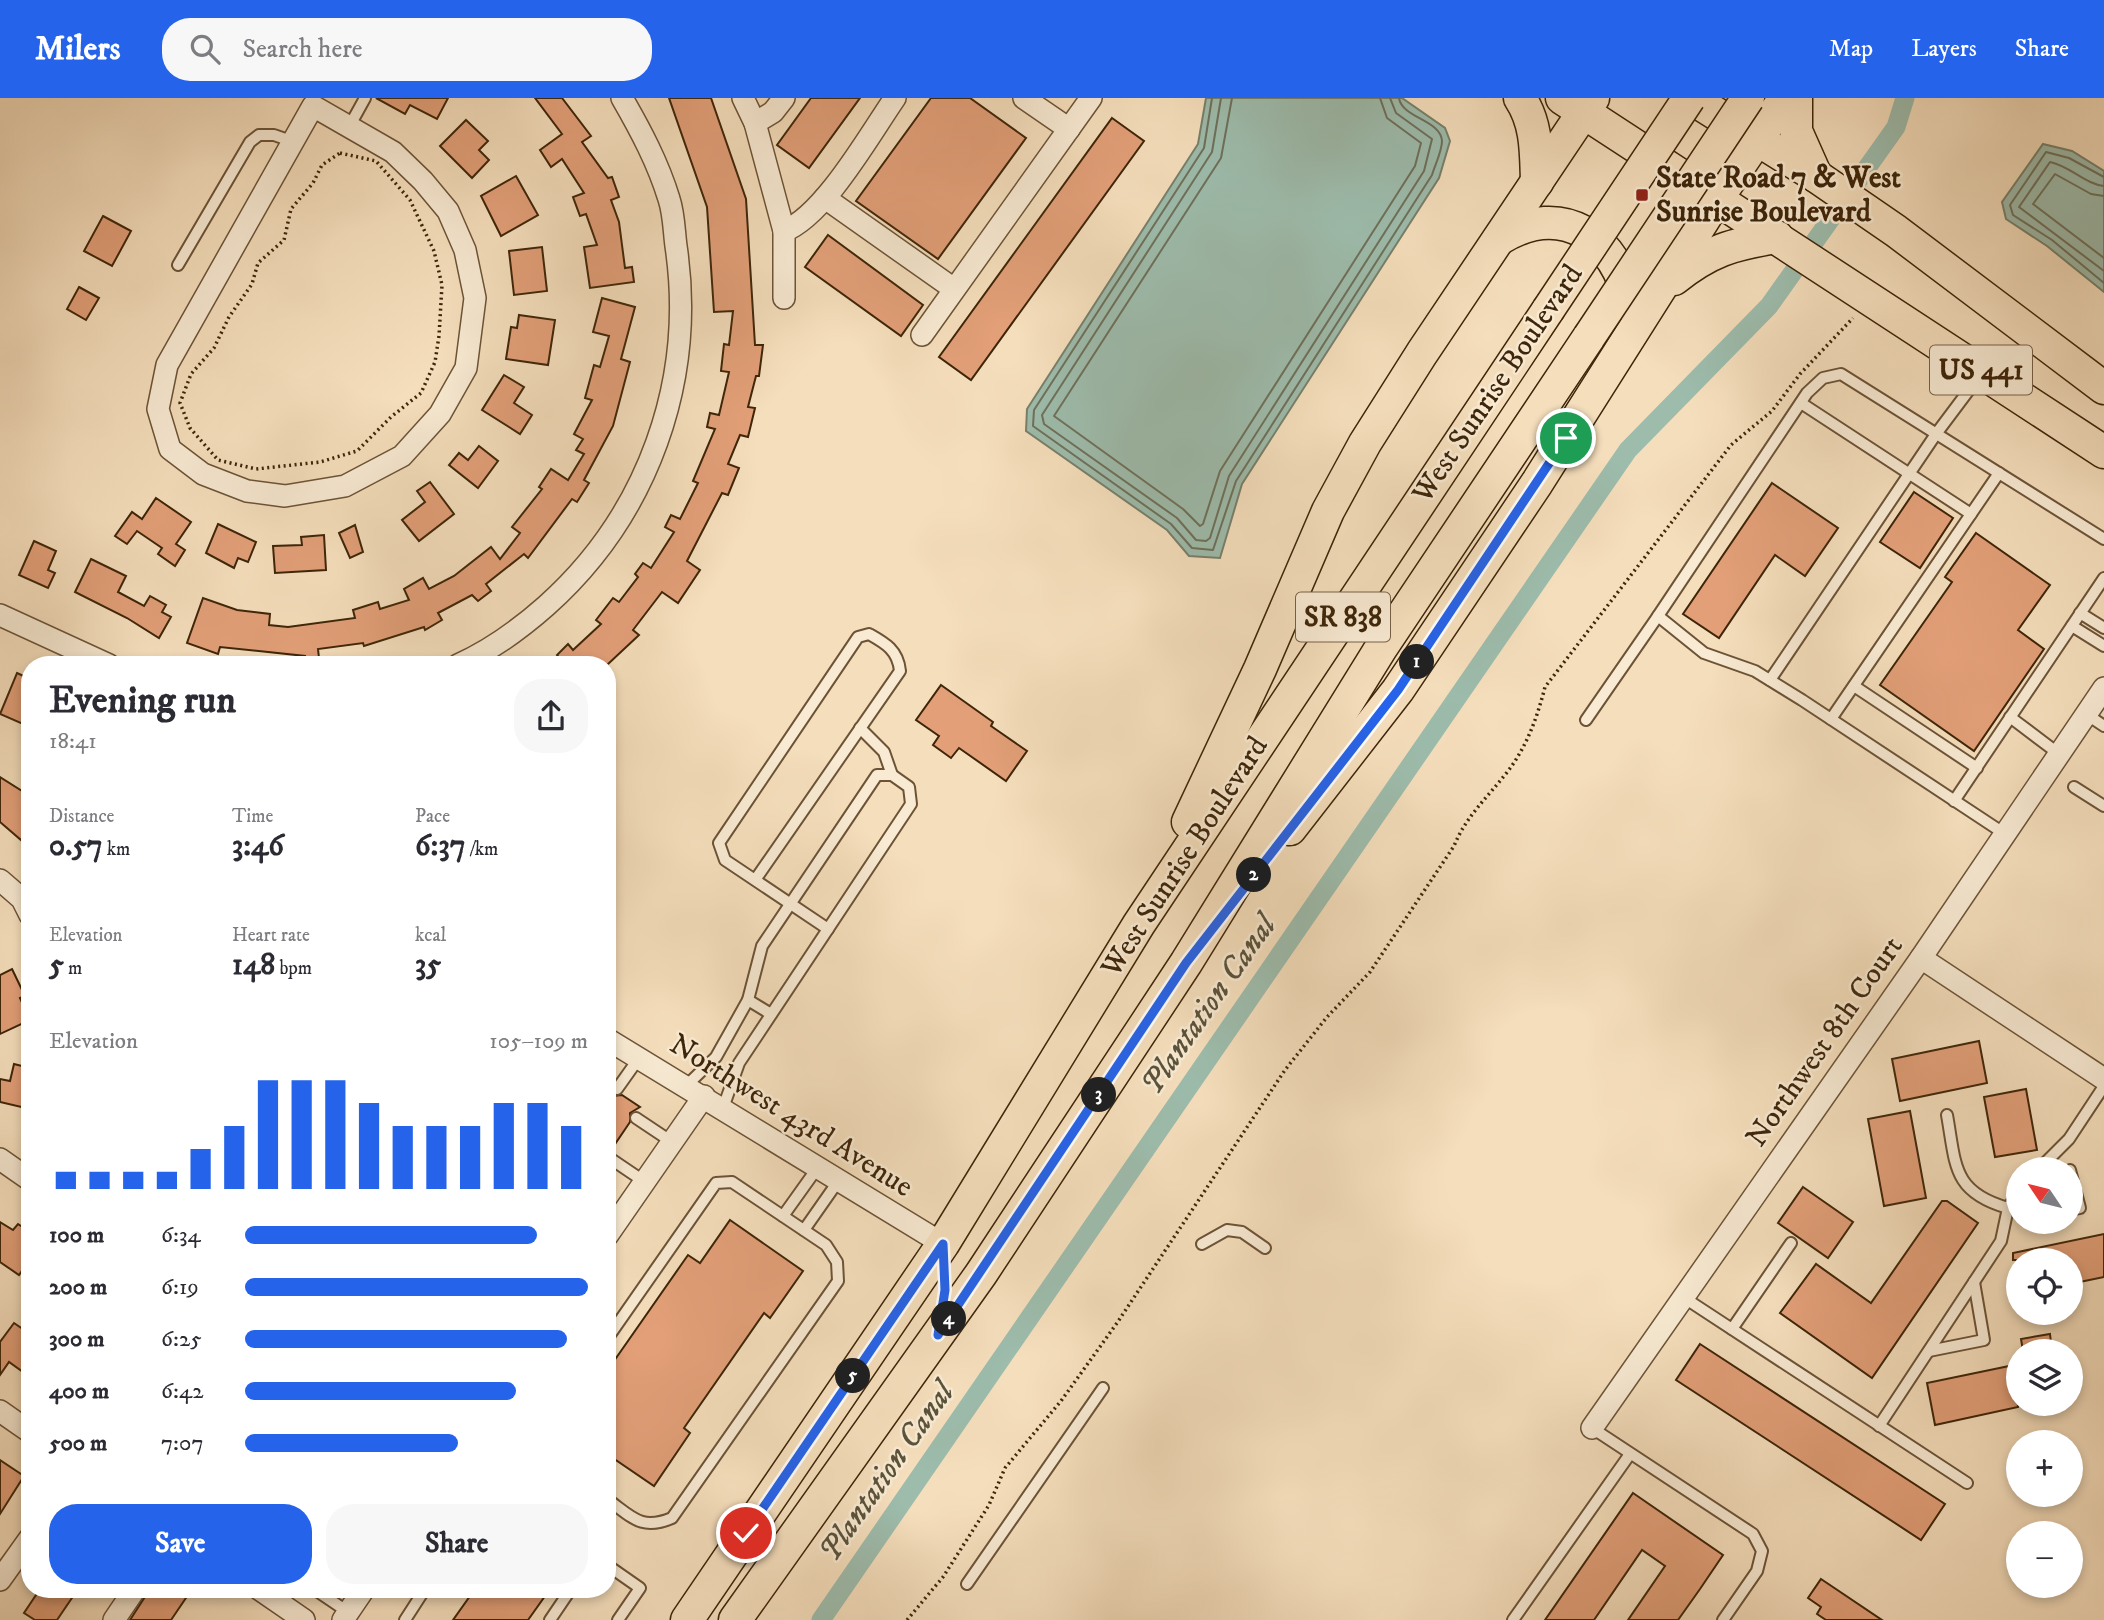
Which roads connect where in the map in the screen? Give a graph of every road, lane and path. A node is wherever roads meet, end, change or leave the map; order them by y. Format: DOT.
graph roads {
  1 [pos="365,98"];
  2 [pos="622,98"];
  3 [pos="743,98"];
  4 [pos="783,98"];
  5 [pos="895,98"];
  6 [pos="1024,98"];
  7 [pos="1091,98"];
  8 [pos="1520,98"];
  9 [pos="1690,98"];
  10 [pos="1748,98"];
  11 [pos="1785,98"];
  12 [pos="1796,98"];
  13 [pos="306,102"];
  14 [pos="1580,103"];
  15 [pos="755,123"];
  16 [pos="348,127"];
  17 [pos="1069,129"];
  18 [pos="1757,138"];
  19 [pos="293,142"];
  20 [pos="322,165"];
  21 [pos="1816,176"];
  22 [pos="1537,182"];
  23 [pos="825,198"];
  24 [pos="1716,200"];
  25 [pos="785,231"];
  26 [pos="1777,237"];
  27 [pos="1499,239"];
  28 [pos="178,265"];
  29 [pos="954,289"];
  30 [pos="1660,290"];
  31 [pos="1864,294"];
  32 [pos="784,298"];
  33 [pos="922,335"];
  34 [pos="1623,349"];
  35 [pos="1983,371"];
  36 [pos="2104,388"];
  37 [pos="1801,402"];
  38 [pos="1936,434"];
  39 [pos="2104,452"];
  40 [pos="1999,473"];
  41 [pos="1909,474"];
  42 [pos="1971,514"];
  43 [pos="2104,539"];
  44 [pos="2104,578"];
  45 [pos="2080,613"];
  46 [pos="0,615"];
  47 [pos="1658,616"];
  48 [pos="2072,626"];
  49 [pos="2104,628"];
  50 [pos="2104,646"];
  51 [pos="89,656"];
  52 [pos="473,656"];
  53 [pos="1770,680"];
  54 [pos="1854,686"];
  55 [pos="2104,688"];
  56 [pos="2010,717"];
  57 [pos="1831,719"];
  58 [pos="1586,720"];
  59 [pos="2095,720"];
  60 [pos="860,728"];
  61 [pos="2059,754"];
  62 [pos="1976,768"];
  63 [pos="892,775"];
  64 [pos="2074,787"];
  65 [pos="1954,801"];
  66 [pos="2104,806"];
  67 [pos="2004,834"];
  68 [pos="0,880"];
  69 [pos="755,880"];
  70 [pos="21,898"];
  71 [pos="790,904"];
  72 [pos="1139,924"];
  73 [pos="828,929"];
  74 [pos="1921,958"];
  75 [pos="1186,963"];
  76 [pos="748,1000"];
  77 [pos="771,1014"];
  78 [pos="616,1044"];
  79 [pos="639,1058"];
  80 [pos="2104,1079"];
  81 [pos="2104,1086"];
  82 [pos="617,1089"];
  83 [pos="695,1091"];
  84 [pos="723,1108"];
  85 [pos="1947,1115"];
  86 [pos="636,1118"];
  87 [pos="672,1142"];
  88 [pos="2055,1156"];
  89 [pos="0,1159"];
  90 [pos="616,1162"];
  91 [pos="818,1167"];
  92 [pos="21,1174"];
  93 [pos="839,1180"];
  94 [pos="645,1182"];
  95 [pos="2006,1207"];
  96 [pos="783,1216"];
  97 [pos="2006,1216"];
  98 [pos="616,1220"];
  99 [pos="2005,1220"];
  100 [pos="804,1230"];
  101 [pos="1791,1243"];
  102 [pos="943,1244"];
  103 [pos="1202,1244"];
  104 [pos="1265,1248"];
  105 [pos="1974,1282"];
  106 [pos="1684,1297"];
  107 [pos="616,1326"];
  108 [pos="1732,1329"];
  109 [pos="938,1335"];
  110 [pos="1929,1351"];
  111 [pos="1103,1388"];
  112 [pos="0,1411"];
  113 [pos="21,1426"];
  114 [pos="1880,1426"];
  115 [pos="1592,1428"];
  116 [pos="1630,1454"];
  117 [pos="1967,1483"];
  118 [pos="616,1505"];
  119 [pos="21,1551"];
  120 [pos="616,1571"];
  121 [pos="0,1580"];
  122 [pos="967,1584"];
  123 [pos="129,1598"];
  124 [pos="272,1598"];
  125 [pos="325,1598"];
  126 [pos="358,1598"];
  127 [pos="419,1598"];
  128 [pos="565,1598"];
  129 [pos="346,1616"];
  130 [pos="114,1620"];
  131 [pos="304,1620"];
  132 [pos="404,1620"];
  133 [pos="550,1620"];
  134 [pos="618,1620"];
  135 [pos="687,1620"];
  136 [pos="736,1620"];
  137 [pos="907,1620"];
  138 [pos="1513,1620"];
  139 [pos="1723,1620"];
  1 -- 16 [label="lane"];
  2 -- 52 [label="street"];
  3 -- 15 [label="street"];
  4 -- 15 [label="street"];
  5 -- 23 [label="street"];
  6 -- 17 [label="street"];
  7 -- 17 [label="street"];
  8 -- 22 [label="main road"];
  9 -- 18 [label="main road, US 441"];
  9 -- 72 [label="main road, West Sunrise Boulevard / SR 838, bridge"];
  10 -- 75 [label="main road, West Sunrise Boulevard / SR 838, bridge"];
  11 -- 18 [label="main road"];
  12 -- 21 [label="main road"];
  13 -- 16 [label="street"];
  13 -- 19 [label="street"];
  14 -- 22 [label="main road"];
  14 -- 24 [label="main road, US 441"];
  15 -- 25 [label="street"];
  16 -- 19 [label="street"];
  17 -- 29 [label="street"];
  18 -- 21 [label="main road, US 441"];
  18 -- 24 [label="main road"];
  19 -- 28 [label="lane"];
  20 -- 20 [label="path"];
  21 -- 36 [label="main road, US 441"];
  22 -- 27 [label="main road"];
  23 -- 25 [label="street"];
  23 -- 29 [label="street"];
  24 -- 26 [label="main road, US 441"];
  24 -- 30 [label="main road"];
  25 -- 32 [label="street"];
  26 -- 30 [label="main road"];
  26 -- 31 [label="main road, US 441"];
  27 -- 34 [label="main road"];
  27 -- 72 [label="main road"];
  29 -- 33 [label="street"];
  30 -- 34 [label="main road"];
  31 -- 35 [label="main road, US 441"];
  31 -- 137 [label="path"];
  34 -- 75 [label="main road"];
  35 -- 38 [label="lane"];
  35 -- 39 [label="main road, US 441"];
  37 -- 38 [label="lane"];
  37 -- 41 [label="lane"];
  37 -- 47 [label="lane"];
  38 -- 40 [label="lane"];
  38 -- 41 [label="lane"];
  40 -- 42 [label="lane"];
  40 -- 43 [label="lane"];
  41 -- 42 [label="lane"];
  41 -- 53 [label="lane"];
  42 -- 54 [label="lane"];
  44 -- 45 [label="lane"];
  45 -- 48 [label="lane"];
  45 -- 49 [label="lane"];
  46 -- 51 [label="street"];
  47 -- 53 [label="lane"];
  47 -- 58 [label="lane"];
  48 -- 50 [label="lane"];
  48 -- 56 [label="lane"];
  53 -- 57 [label="lane"];
  54 -- 57 [label="lane"];
  54 -- 62 [label="lane"];
  55 -- 59 [label="street, Northwest 8th Court"];
  56 -- 61 [label="lane"];
  56 -- 62 [label="lane"];
  57 -- 65 [label="lane"];
  59 -- 61 [label="street, Northwest 8th Court"];
  60 -- 63 [label="lane"];
  60 -- 69 [label="lane"];
  60 -- 69 [label="lane"];
  61 -- 67 [label="street, Northwest 8th Court"];
  62 -- 65 [label="lane"];
  63 -- 71 [label="lane"];
  63 -- 73 [label="lane"];
  64 -- 66 [label="lane"];
  65 -- 67 [label="lane"];
  67 -- 74 [label="street, Northwest 8th Court"];
  68 -- 70 [label="street"];
  69 -- 71 [label="lane"];
  71 -- 73 [label="lane"];
  71 -- 76 [label="lane"];
  72 -- 102 [label="main road, West Sunrise Boulevard / SR 838"];
  73 -- 77 [label="lane"];
  74 -- 80 [label="street"];
  74 -- 106 [label="street, Northwest 8th Court"];
  75 -- 109 [label="main road, West Sunrise Boulevard / SR 838"];
  76 -- 77 [label="lane"];
  76 -- 83 [label="lane"];
  77 -- 84 [label="lane"];
  78 -- 79 [label="street, Northwest 43rd Avenue"];
  79 -- 82 [label="lane"];
  79 -- 83 [label="street, Northwest 43rd Avenue"];
  81 -- 88 [label="lane"];
  83 -- 84 [label="street, Northwest 43rd Avenue"];
  83 -- 87 [label="street"];
  84 -- 91 [label="street, Northwest 43rd Avenue"];
  85 -- 95 [label="lane"];
  86 -- 87 [label="lane"];
  87 -- 94 [label="street"];
  89 -- 92 [label="street"];
  90 -- 94 [label="lane"];
  91 -- 93 [label="street, Northwest 43rd Avenue"];
  91 -- 96 [label="lane"];
  93 -- 100 [label="lane"];
  93 -- 102 [label="street, Northwest 43rd Avenue"];
  94 -- 98 [label="street"];
  96 -- 100 [label="lane"];
  96 -- 107 [label="lane"];
  97 -- 99 [label="lane"];
  99 -- 105 [label="lane"];
  100 -- 118 [label="lane"];
  101 -- 108 [label="lane"];
  102 -- 109 [label="main road"];
  102 -- 135 [label="main road, West Sunrise Boulevard / SR 838"];
  103 -- 104 [label="lane"];
  105 -- 110 [label="lane"];
  105 -- 110 [label="lane"];
  106 -- 108 [label="lane"];
  106 -- 115 [label="street, Northwest 8th Court"];
  108 -- 114 [label="lane"];
  109 -- 136 [label="main road, West Sunrise Boulevard / SR 838"];
  110 -- 114 [label="lane"];
  111 -- 122 [label="lane"];
  112 -- 113 [label="street"];
  114 -- 117 [label="lane"];
  115 -- 116 [label="lane"];
  116 -- 138 [label="lane"];
  116 -- 139 [label="lane"];
  119 -- 121 [label="street"];
  120 -- 134 [label="lane"];
  123 -- 130 [label="street"];
  124 -- 131 [label="street"];
  125 -- 129 [label="lane"];
  126 -- 129 [label="street"];
  127 -- 132 [label="lane"];
  128 -- 133 [label="lane"];
}
